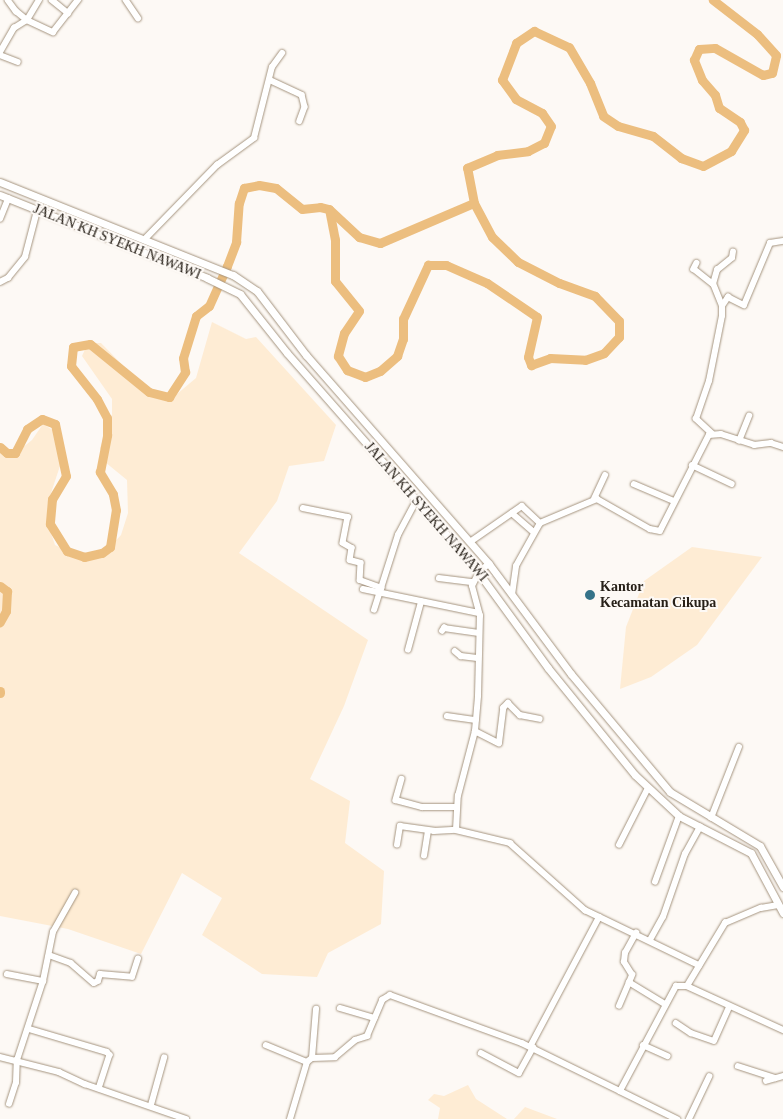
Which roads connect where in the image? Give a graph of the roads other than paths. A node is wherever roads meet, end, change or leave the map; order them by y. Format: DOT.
graph roads {
  1 [pos="8,0"];
  2 [pos="39,0"];
  3 [pos="52,0"];
  4 [pos="78,0"];
  5 [pos="126,0"];
  6 [pos="68,13"];
  7 [pos="138,18"];
  8 [pos="27,20"];
  9 [pos="282,53"];
  10 [pos="0,54"];
  11 [pos="18,62"];
  12 [pos="270,80"];
  13 [pos="300,121"];
  14 [pos="0,182"];
  15 [pos="0,195"];
  16 [pos="8,199"];
  17 [pos="37,211"];
  18 [pos="0,219"];
  19 [pos="146,238"];
  20 [pos="783,241"];
  21 [pos="733,252"];
  22 [pos="697,263"];
  23 [pos="0,282"];
  24 [pos="713,284"];
  25 [pos="722,306"];
  26 [pos="749,416"];
  27 [pos="712,434"];
  28 [pos="739,441"];
  29 [pos="783,447"];
  30 [pos="692,465"];
  31 [pos="605,475"];
  32 [pos="634,484"];
  33 [pos="732,484"];
  34 [pos="594,499"];
  35 [pos="416,501"];
  36 [pos="674,501"];
  37 [pos="303,508"];
  38 [pos="512,513"];
  39 [pos="540,522"];
  40 [pos="533,531"];
  41 [pos="470,542"];
  42 [pos="489,564"];
  43 [pos="479,572"];
  44 [pos="439,578"];
  45 [pos="473,582"];
  46 [pos="363,589"];
  47 [pos="382,590"];
  48 [pos="512,595"];
  49 [pos="421,602"];
  50 [pos="374,610"];
  51 [pos="479,613"];
  52 [pos="442,631"];
  53 [pos="479,633"];
  54 [pos="408,650"];
  55 [pos="455,651"];
  56 [pos="477,658"];
  57 [pos="447,716"];
  58 [pos="476,720"];
  59 [pos="540,720"];
  60 [pos="475,731"];
  61 [pos="739,746"];
  62 [pos="402,779"];
  63 [pos="648,788"];
  64 [pos="457,807"];
  65 [pos="679,816"];
  66 [pos="711,818"];
  67 [pos="700,827"];
  68 [pos="456,830"];
  69 [pos="428,831"];
  70 [pos="397,845"];
  71 [pos="619,845"];
  72 [pos="424,856"];
  73 [pos="655,882"];
  74 [pos="783,887"];
  75 [pos="75,893"];
  76 [pos="778,905"];
  77 [pos="783,913"];
  78 [pos="599,917"];
  79 [pos="636,933"];
  80 [pos="650,940"];
  81 [pos="49,955"];
  82 [pos="138,959"];
  83 [pos="699,964"];
  84 [pos="7,974"];
  85 [pos="43,982"];
  86 [pos="630,982"];
  87 [pos="687,986"];
  88 [pos="665,1004"];
  89 [pos="619,1006"];
  90 [pos="340,1008"];
  91 [pos="729,1008"];
  92 [pos="316,1010"];
  93 [pos="375,1018"];
  94 [pos="676,1024"];
  95 [pos="29,1029"];
  96 [pos="783,1030"];
  97 [pos="266,1044"];
  98 [pos="643,1045"];
  99 [pos="532,1047"];
  100 [pos="481,1054"];
  101 [pos="668,1056"];
  102 [pos="0,1057"];
  103 [pos="164,1058"];
  104 [pos="17,1060"];
  105 [pos="310,1060"];
  106 [pos="738,1066"];
  107 [pos="783,1076"];
  108 [pos="709,1077"];
  109 [pos="775,1078"];
  110 [pos="766,1081"];
  111 [pos="99,1088"];
  112 [pos="620,1091"];
  113 [pos="9,1104"];
  114 [pos="151,1106"];
  115 [pos="186,1119"];
  116 [pos="290,1119"];
  117 [pos="677,1119"];
  118 [pos="689,1119"];
  1 -- 8 [label="street"];
  2 -- 8 [label="street"];
  3 -- 6 [label="street"];
  4 -- 6 [label="street"];
  5 -- 7 [label="street"];
  6 -- 8 [label="street"];
  8 -- 10 [label="street"];
  9 -- 12 [label="street"];
  10 -- 11 [label="street"];
  12 -- 13 [label="street"];
  12 -- 19 [label="street"];
  14 -- 19 [label="main road, JALAN KH SYEKH NAWAWI"];
  15 -- 16 [label="main road, JALAN KH SYEKH NAWAWI"];
  16 -- 17 [label="main road, JALAN KH SYEKH NAWAWI"];
  16 -- 18 [label="street"];
  17 -- 23 [label="street"];
  17 -- 35 [label="main road, JALAN KH SYEKH NAWAWI"];
  19 -- 41 [label="main road, JALAN KH SYEKH NAWAWI"];
  20 -- 25 [label="street"];
  21 -- 24 [label="street"];
  22 -- 24 [label="street"];
  24 -- 25 [label="street"];
  25 -- 27 [label="street"];
  26 -- 28 [label="street"];
  27 -- 28 [label="street"];
  27 -- 30 [label="street"];
  28 -- 29 [label="street"];
  30 -- 33 [label="street"];
  30 -- 36 [label="street"];
  31 -- 34 [label="street"];
  32 -- 36 [label="street"];
  34 -- 36 [label="street"];
  34 -- 39 [label="street"];
  35 -- 43 [label="main road, JALAN KH SYEKH NAWAWI"];
  35 -- 47 [label="street"];
  37 -- 47 [label="street"];
  38 -- 39 [label="street"];
  38 -- 40 [label="street"];
  38 -- 41 [label="street"];
  39 -- 40 [label="street"];
  40 -- 48 [label="street"];
  41 -- 42 [label="main road, JALAN KH SYEKH NAWAWI"];
  42 -- 43 [label="street"];
  42 -- 48 [label="main road, JALAN KH SYEKH NAWAWI"];
  43 -- 45 [label="street"];
  43 -- 63 [label="main road, JALAN KH SYEKH NAWAWI"];
  44 -- 45 [label="street"];
  45 -- 51 [label="street"];
  46 -- 47 [label="street"];
  47 -- 49 [label="street"];
  47 -- 50 [label="street"];
  48 -- 66 [label="main road, JALAN KH SYEKH NAWAWI"];
  49 -- 51 [label="street"];
  49 -- 54 [label="street"];
  51 -- 53 [label="street"];
  52 -- 53 [label="street"];
  53 -- 56 [label="street"];
  55 -- 56 [label="street"];
  56 -- 58 [label="street"];
  57 -- 58 [label="street"];
  58 -- 60 [label="street"];
  59 -- 60 [label="street"];
  60 -- 64 [label="street"];
  61 -- 66 [label="street"];
  62 -- 64 [label="street"];
  63 -- 65 [label="main road, JALAN KH SYEKH NAWAWI"];
  63 -- 71 [label="street"];
  64 -- 68 [label="street"];
  65 -- 67 [label="main road, JALAN KH SYEKH NAWAWI"];
  65 -- 73 [label="street"];
  66 -- 74 [label="main road, JALAN KH SYEKH NAWAWI"];
  67 -- 76 [label="main road, JALAN KH SYEKH NAWAWI"];
  67 -- 80 [label="street"];
  68 -- 69 [label="street"];
  68 -- 78 [label="street"];
  69 -- 70 [label="street"];
  69 -- 72 [label="street"];
  75 -- 81 [label="street"];
  76 -- 77 [label="main road, JALAN KH SYEKH NAWAWI"];
  76 -- 83 [label="street"];
  78 -- 79 [label="street"];
  78 -- 99 [label="street"];
  79 -- 80 [label="street"];
  79 -- 86 [label="street"];
  80 -- 83 [label="street"];
  81 -- 82 [label="street"];
  81 -- 85 [label="street"];
  83 -- 87 [label="street"];
  84 -- 85 [label="street"];
  85 -- 95 [label="street"];
  86 -- 88 [label="street"];
  86 -- 89 [label="street"];
  87 -- 88 [label="street"];
  87 -- 91 [label="street"];
  88 -- 98 [label="street"];
  90 -- 93 [label="street"];
  91 -- 94 [label="street"];
  91 -- 96 [label="street"];
  92 -- 105 [label="street"];
  93 -- 99 [label="street"];
  93 -- 105 [label="street"];
  95 -- 104 [label="street"];
  95 -- 111 [label="street"];
  97 -- 105 [label="street"];
  98 -- 101 [label="street"];
  98 -- 112 [label="street"];
  99 -- 100 [label="street"];
  99 -- 112 [label="street"];
  102 -- 104 [label="street"];
  103 -- 114 [label="street"];
  104 -- 111 [label="street"];
  104 -- 113 [label="street"];
  105 -- 116 [label="street"];
  106 -- 109 [label="street"];
  107 -- 109 [label="street"];
  108 -- 118 [label="street"];
  109 -- 110 [label="street"];
  111 -- 114 [label="street"];
  112 -- 117 [label="street"];
  114 -- 115 [label="street"];
}
